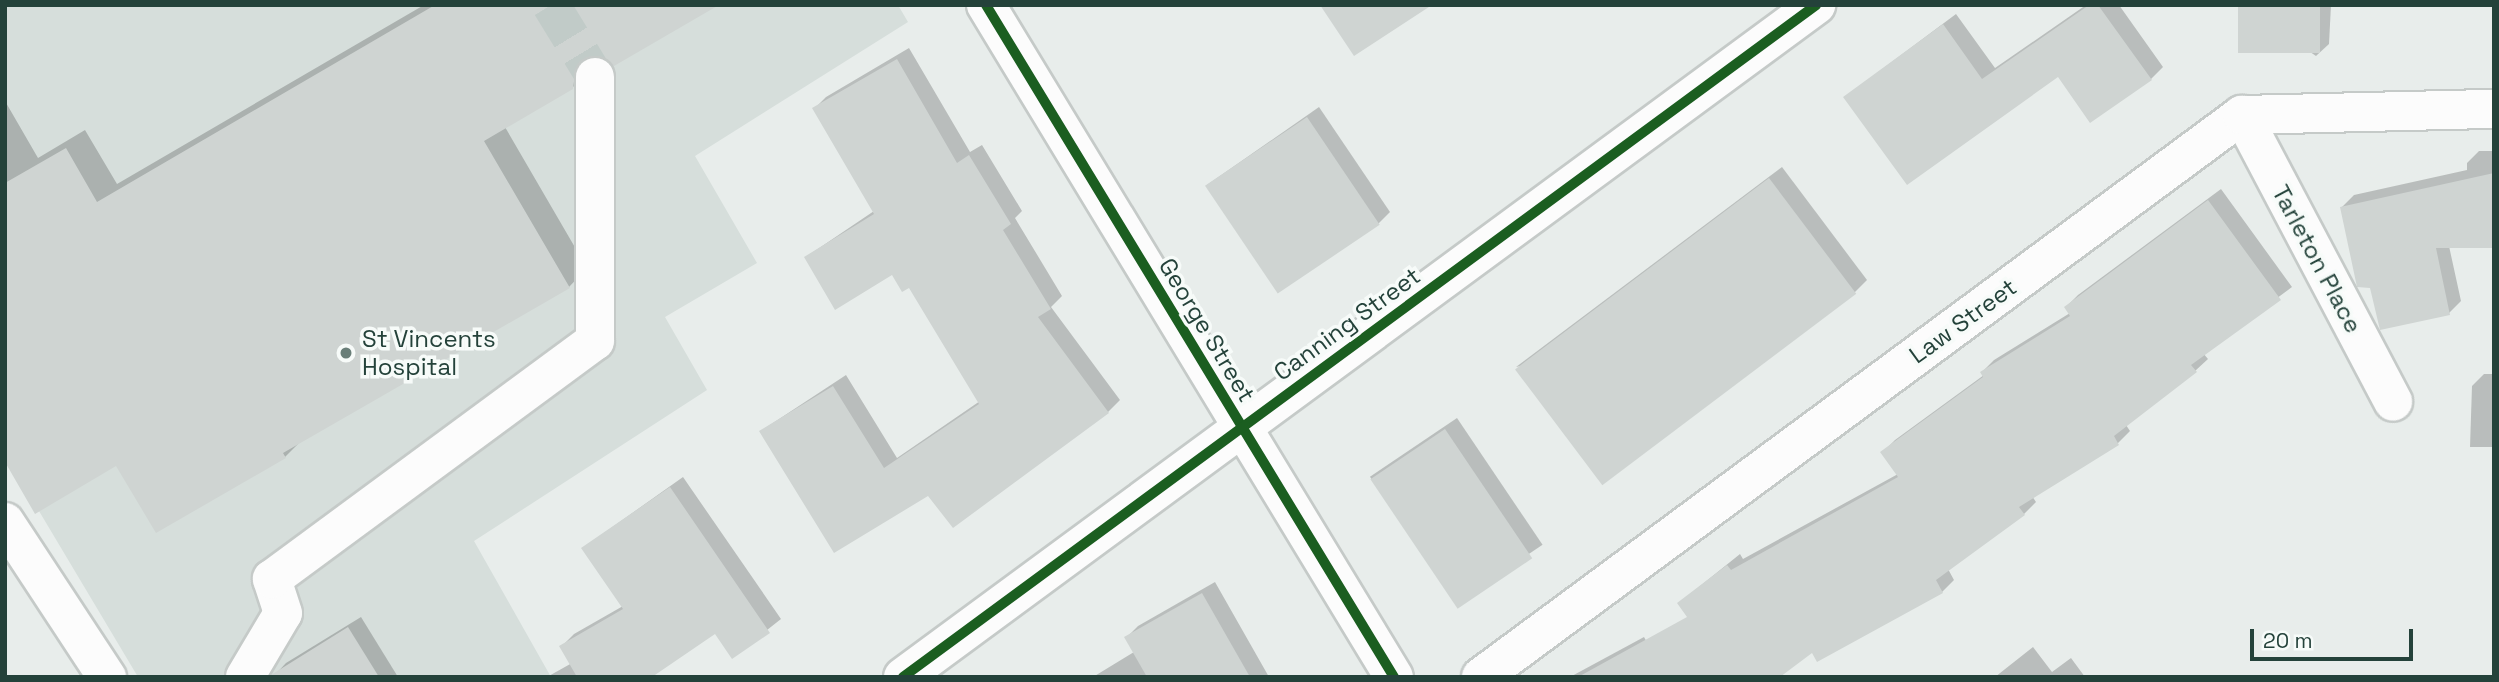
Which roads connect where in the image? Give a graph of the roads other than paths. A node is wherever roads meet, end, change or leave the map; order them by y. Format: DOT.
graph roads {
  1 [pos="986,5"];
  2 [pos="1816,5"];
  3 [pos="595,77"];
  4 [pos="2494,109"];
  5 [pos="2242,115"];
  6 [pos="2393,402"];
  7 [pos="1242,428"];
  8 [pos="8,532"];
  9 [pos="107,677"];
  10 [pos="245,677"];
  11 [pos="903,677"];
  12 [pos="1394,677"];
  13 [pos="1482,677"];
  1 -- 7 [label="street, George Street"];
  2 -- 7 [label="street, Canning Street"];
  3 -- 10 [label="street"];
  4 -- 5 [label="street"];
  5 -- 6 [label="street, Tarleton Place"];
  5 -- 13 [label="street, Law Street"];
  7 -- 11 [label="street, Canning Street"];
  7 -- 12 [label="street, George Street"];
  8 -- 9 [label="street"];
}
